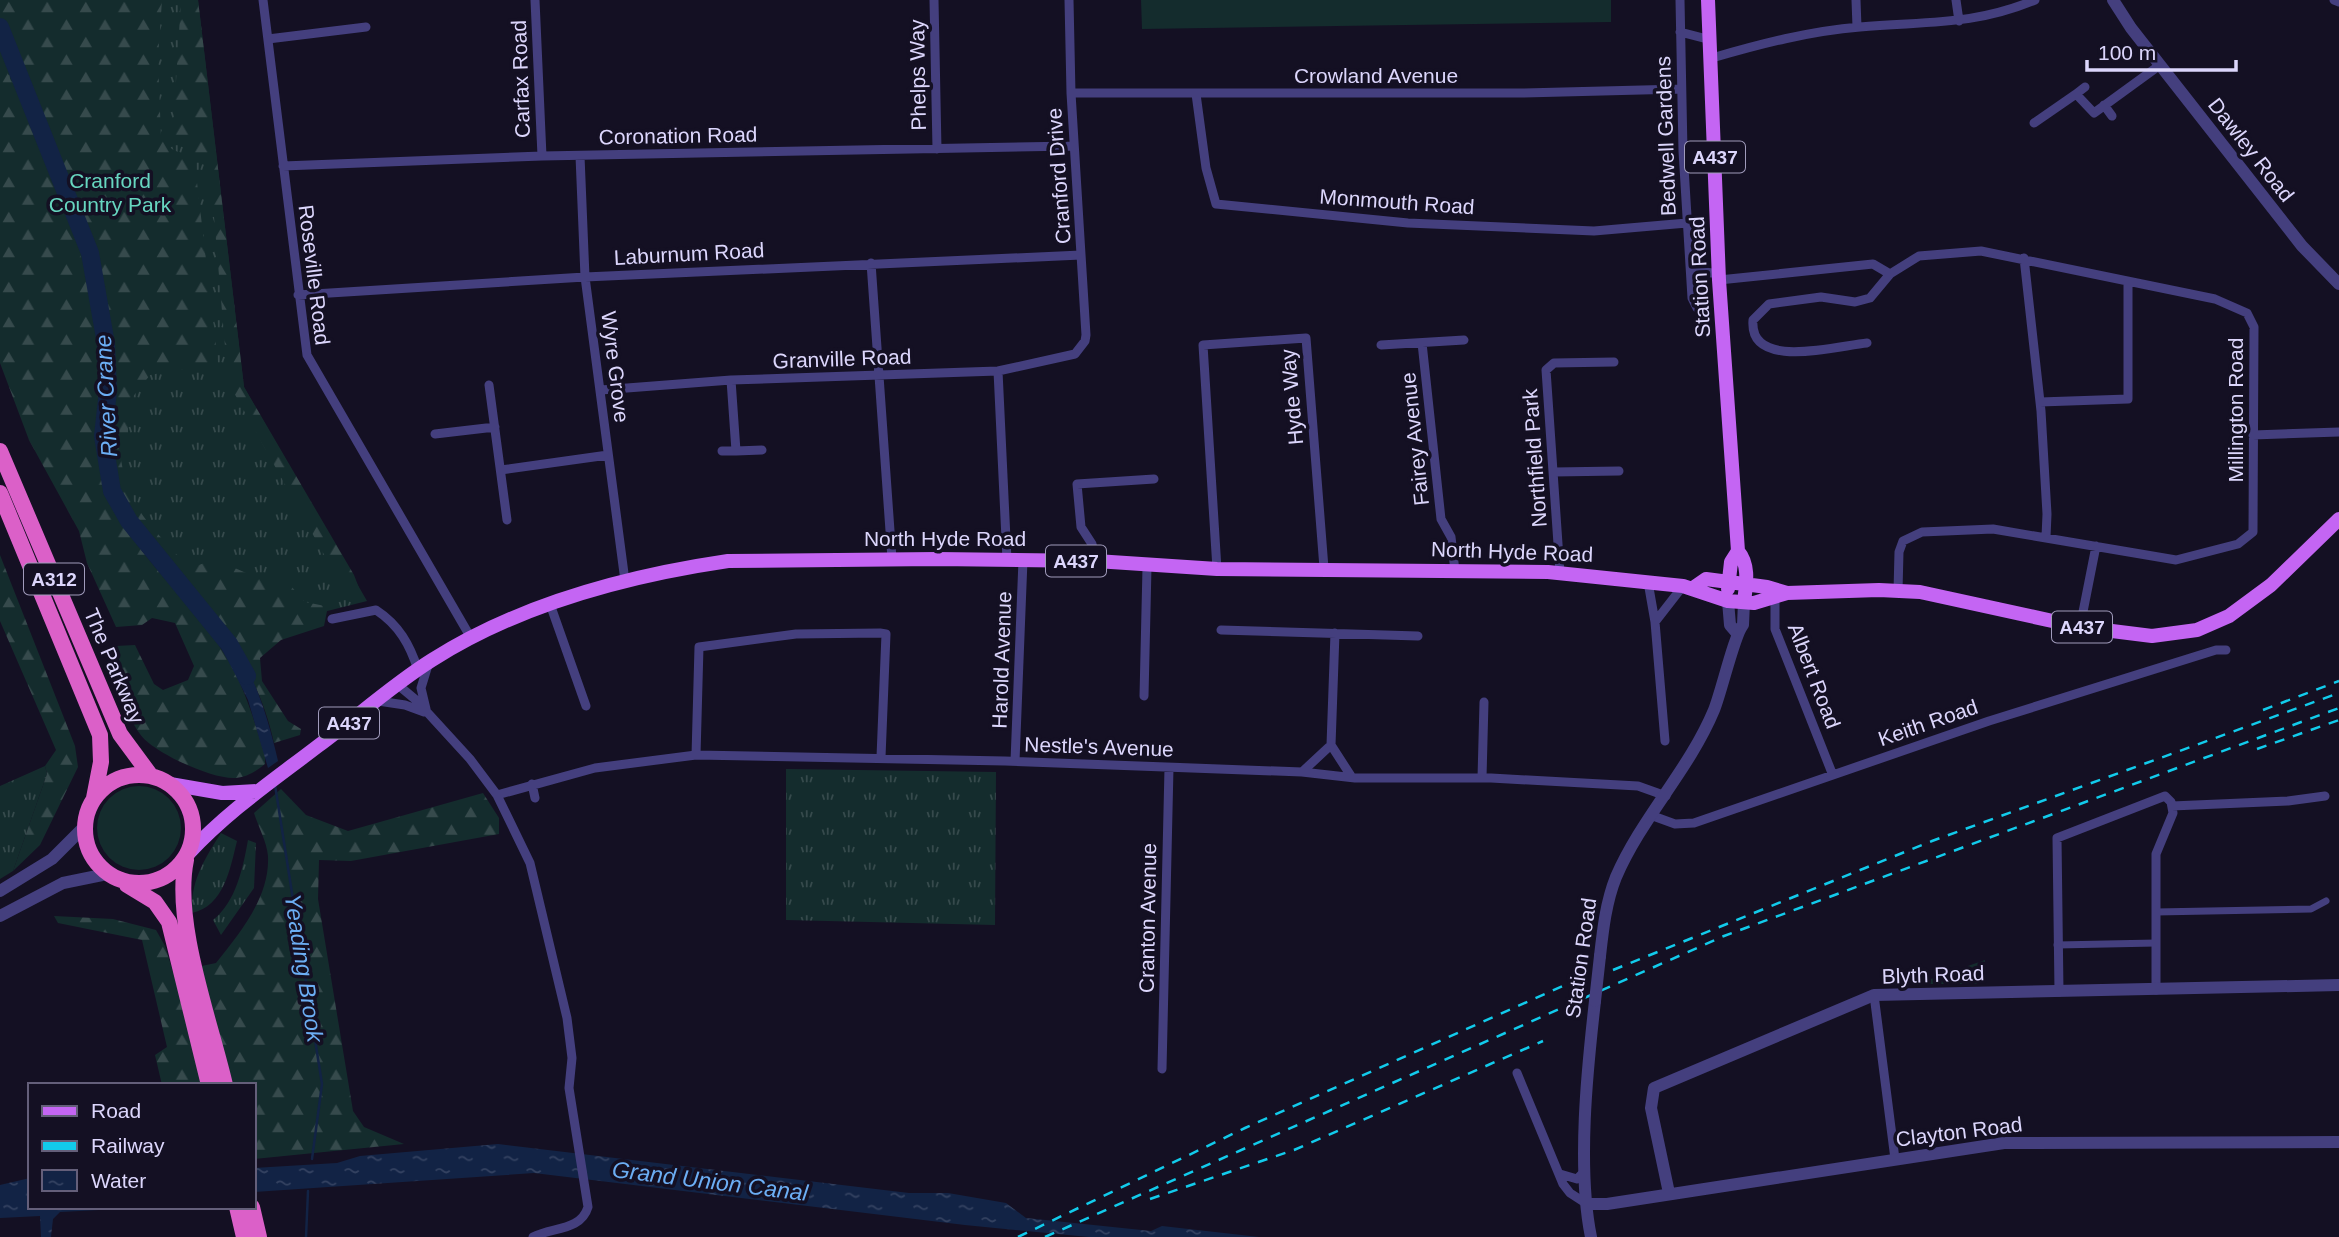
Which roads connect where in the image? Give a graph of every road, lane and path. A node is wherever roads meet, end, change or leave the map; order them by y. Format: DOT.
graph roads {
  1 [pos="263,0"];
  2 [pos="536,0"];
  3 [pos="934,0"];
  4 [pos="1069,0"];
  5 [pos="1680,0"];
  6 [pos="1708,0"];
  7 [pos="1856,0"];
  8 [pos="1956,0"];
  9 [pos="2035,0"];
  10 [pos="2113,0"];
  11 [pos="2334,0"];
  12 [pos="2339,2"];
  13 [pos="1959,21"];
  14 [pos="366,27"];
  15 [pos="1857,27"];
  16 [pos="1680,32"];
  17 [pos="268,39"];
  18 [pos="1711,40"];
  19 [pos="1712,58"];
  20 [pos="2160,65"];
  21 [pos="2085,87"];
  22 [pos="1681,89"];
  23 [pos="1071,93"];
  24 [pos="1196,94"];
  25 [pos="2076,94"];
  26 [pos="2104,105"];
  27 [pos="2112,116"];
  28 [pos="2034,123"];
  29 [pos="1074,146"];
  30 [pos="937,149"];
  31 [pos="542,156"];
  32 [pos="580,156"];
  33 [pos="283,166"];
  34 [pos="1687,223"];
  35 [pos="1082,255"];
  36 [pos="2024,258"];
  37 [pos="871,263"];
  38 [pos="1691,270"];
  39 [pos="1890,274"];
  40 [pos="585,276"];
  41 [pos="1719,277"];
  42 [pos="2128,283"];
  43 [pos="2339,284"];
  44 [pos="298,295"];
  45 [pos="1697,309"];
  46 [pos="1464,340"];
  47 [pos="1422,343"];
  48 [pos="1867,343"];
  49 [pos="1381,345"];
  50 [pos="1081,348"];
  51 [pos="1614,362"];
  52 [pos="998,371"];
  53 [pos="880,376"];
  54 [pos="731,380"];
  55 [pos="489,384"];
  56 [pos="601,390"];
  57 [pos="2040,402"];
  58 [pos="495,427"];
  59 [pos="2339,432"];
  60 [pos="435,434"];
  61 [pos="2253,435"];
  62 [pos="762,450"];
  63 [pos="0,451"];
  64 [pos="722,451"];
  65 [pos="736,451"];
  66 [pos="608,455"];
  67 [pos="500,470"];
  68 [pos="1619,471"];
  69 [pos="1553,472"];
  70 [pos="1154,479"];
  71 [pos="0,494"];
  72 [pos="2339,519"];
  73 [pos="507,520"];
  74 [pos="2046,537"];
  75 [pos="2096,546"];
  76 [pos="1738,551"];
  77 [pos="892,559"];
  78 [pos="1007,560"];
  79 [pos="1023,560"];
  80 [pos="1096,561"];
  81 [pos="1147,567"];
  82 [pos="1324,568"];
  83 [pos="1217,569"];
  84 [pos="1455,571"];
  85 [pos="1560,573"];
  86 [pos="625,581"];
  87 [pos="1728,581"];
  88 [pos="1648,582"];
  89 [pos="1746,583"];
  90 [pos="1688,587"];
  91 [pos="1898,591"];
  92 [pos="1779,594"];
  93 [pos="1728,601"];
  94 [pos="1744,602"];
  95 [pos="550,604"];
  96 [pos="332,619"];
  97 [pos="1655,622"];
  98 [pos="2080,627"];
  99 [pos="1222,630"];
  100 [pos="1736,632"];
  101 [pos="1335,634"];
  102 [pos="1418,636"];
  103 [pos="471,638"];
  104 [pos="2219,647"];
  105 [pos="424,666"];
  106 [pos="398,685"];
  107 [pos="1144,696"];
  108 [pos="378,701"];
  109 [pos="1484,702"];
  110 [pos="586,706"];
  111 [pos="428,714"];
  112 [pos="1665,741"];
  113 [pos="1331,745"];
  114 [pos="696,755"];
  115 [pos="881,757"];
  116 [pos="1015,761"];
  117 [pos="1169,768"];
  118 [pos="1302,772"];
  119 [pos="1832,774"];
  120 [pos="151,776"];
  121 [pos="1351,776"];
  122 [pos="1482,778"];
  123 [pos="269,783"];
  124 [pos="170,784"];
  125 [pos="531,784"];
  126 [pos="497,795"];
  127 [pos="1666,796"];
  128 [pos="2325,796"];
  129 [pos="94,798"];
  130 [pos="535,798"];
  131 [pos="2172,806"];
  132 [pos="1653,816"];
  133 [pos="85,825"];
  134 [pos="187,856"];
  135 [pos="115,878"];
  136 [pos="0,891"];
  137 [pos="2326,901"];
  138 [pos="2156,912"];
  139 [pos="0,916"];
  140 [pos="2156,943"];
  141 [pos="2057,945"];
  142 [pos="192,978"];
  143 [pos="2339,985"];
  144 [pos="2156,990"];
  145 [pos="2059,992"];
  146 [pos="1874,995"];
  147 [pos="1162,1069"];
  148 [pos="1517,1073"];
  149 [pos="209,1083"];
  150 [pos="224,1083"];
  151 [pos="2339,1142"];
  152 [pos="1895,1159"];
  153 [pos="1587,1168"];
  154 [pos="1560,1174"];
  155 [pos="1669,1193"];
  156 [pos="1587,1204"];
  157 [pos="237,1209"];
  158 [pos="253,1209"];
  159 [pos="244,1237"];
  160 [pos="259,1237"];
  161 [pos="533,1237"];
  162 [pos="1591,1237"];
  1 -- 17 [label="street, Roseville Road"];
  2 -- 31 [label="street, Carfax Road"];
  3 -- 30 [label="street, Phelps Way"];
  4 -- 23 [label="street, Cranford Drive"];
  5 -- 16 [label="street, Bedwell Gardens"];
  6 -- 18 [label="main road, Station Road / A437"];
  7 -- 15 [label="street"];
  8 -- 13 [label="street"];
  9 -- 13 [label="street"];
  10 -- 20 [label="street, Dawley Road"];
  11 -- 12 [label="street"];
  13 -- 15 [label="street"];
  14 -- 17 [label="street"];
  15 -- 19 [label="street"];
  16 -- 18 [label="street"];
  16 -- 22 [label="street, Bedwell Gardens"];
  17 -- 33 [label="street, Roseville Road"];
  18 -- 19 [label="main road, Station Road / A437"];
  19 -- 41 [label="main road, Station Road / A437"];
  20 -- 26 [label="street"];
  20 -- 43 [label="street, Dawley Road"];
  21 -- 25 [label="street"];
  22 -- 24 [label="street, Crowland Avenue"];
  22 -- 34 [label="street, Bedwell Gardens"];
  23 -- 24 [label="street, Crowland Avenue"];
  23 -- 29 [label="street, Cranford Drive"];
  24 -- 34 [label="street, Monmouth Road"];
  25 -- 26 [label="street"];
  25 -- 28 [label="street"];
  26 -- 27 [label="street"];
  29 -- 30 [label="street, Coronation Road"];
  29 -- 35 [label="street, Cranford Drive"];
  30 -- 32 [label="street, Coronation Road"];
  31 -- 32 [label="street, Coronation Road"];
  31 -- 33 [label="street, Coronation Road"];
  32 -- 40 [label="street, Wyre Grove"];
  33 -- 44 [label="street, Roseville Road"];
  34 -- 38 [label="street, Bedwell Gardens"];
  35 -- 37 [label="street, Laburnum Road"];
  35 -- 50 [label="street, Cranford Drive"];
  36 -- 39 [label="street, Millington Road"];
  36 -- 42 [label="street, Millington Road"];
  36 -- 57 [label="street"];
  37 -- 40 [label="street, Laburnum Road"];
  37 -- 53 [label="street"];
  38 -- 41 [label="street"];
  38 -- 45 [label="street, Bedwell Gardens"];
  39 -- 41 [label="street"];
  39 -- 48 [label="street, Millington Road"];
  40 -- 44 [label="street, Laburnum Road"];
  40 -- 56 [label="street, Wyre Grove"];
  41 -- 76 [label="main road, Station Road / A437"];
  42 -- 57 [label="street"];
  42 -- 61 [label="street, Millington Road"];
  44 -- 103 [label="street, Roseville Road"];
  46 -- 47 [label="street, Fairey Avenue"];
  47 -- 49 [label="street, Fairey Avenue"];
  47 -- 84 [label="street, Fairey Avenue"];
  50 -- 52 [label="street, Granville Road"];
  51 -- 69 [label="street, Northfield Park"];
  52 -- 53 [label="street, Granville Road"];
  52 -- 78 [label="street"];
  53 -- 54 [label="street, Granville Road"];
  53 -- 77 [label="street"];
  54 -- 56 [label="street, Granville Road"];
  54 -- 65 [label="street"];
  55 -- 58 [label="street"];
  56 -- 66 [label="street, Wyre Grove"];
  57 -- 74 [label="street"];
  58 -- 60 [label="street"];
  58 -- 67 [label="street"];
  59 -- 61 [label="street"];
  61 -- 75 [label="street, Millington Road"];
  62 -- 65 [label="street"];
  63 -- 120 [label="highway, The Parkway / A312"];
  64 -- 65 [label="street"];
  66 -- 67 [label="street"];
  66 -- 86 [label="street, Wyre Grove"];
  67 -- 73 [label="street"];
  68 -- 69 [label="street"];
  69 -- 85 [label="street, Northfield Park"];
  70 -- 80 [label="street"];
  71 -- 129 [label="highway, The Parkway / A312"];
  72 -- 98 [label="main road, North Hyde Road / A437"];
  74 -- 75 [label="street, Millington Road"];
  74 -- 91 [label="street, Millington Road"];
  75 -- 98 [label="street"];
  76 -- 87 [label="main road, Station Road / A437"];
  76 -- 89 [label="main road, Station Road / A437"];
  77 -- 78 [label="main road, North Hyde Road / A437"];
  77 -- 86 [label="main road, North Hyde Road / A437"];
  78 -- 79 [label="main road, North Hyde Road / A437"];
  79 -- 80 [label="main road, North Hyde Road / A437"];
  79 -- 116 [label="street, Harold Avenue"];
  80 -- 81 [label="main road, North Hyde Road / A437"];
  81 -- 83 [label="main road, North Hyde Road / A437"];
  81 -- 107 [label="street"];
  82 -- 83 [label="main road, North Hyde Road / A437"];
  82 -- 83 [label="street, Hyde Way"];
  82 -- 84 [label="main road, North Hyde Road / A437"];
  84 -- 85 [label="main road, North Hyde Road / A437"];
  85 -- 88 [label="main road, North Hyde Road / A437"];
  86 -- 95 [label="main road, North Hyde Road / A437"];
  87 -- 89 [label="main road, North Hyde Road / A437"];
  87 -- 90 [label="main road, North Hyde Road / A437"];
  87 -- 93 [label="main road, Station Road / A437"];
  88 -- 90 [label="main road, North Hyde Road / A437"];
  88 -- 97 [label="street"];
  89 -- 92 [label="main road, North Hyde Road / A437"];
  89 -- 94 [label="main road, Station Road / A437"];
  90 -- 93 [label="main road, North Hyde Road / A437"];
  90 -- 97 [label="street"];
  91 -- 92 [label="main road, North Hyde Road / A437"];
  91 -- 98 [label="main road, North Hyde Road / A437"];
  92 -- 94 [label="main road, North Hyde Road / A437"];
  92 -- 119 [label="street, Albert Road"];
  93 -- 94 [label="main road, North Hyde Road / A437"];
  93 -- 100 [label="street, Station Road"];
  94 -- 100 [label="street, Station Road"];
  95 -- 103 [label="main road, North Hyde Road / A437"];
  95 -- 110 [label="street"];
  96 -- 105 [label="street"];
  97 -- 112 [label="street"];
  99 -- 101 [label="street"];
  100 -- 127 [label="street, Station Road"];
  101 -- 102 [label="street"];
  101 -- 113 [label="street"];
  103 -- 105 [label="main road, North Hyde Road / A437"];
  104 -- 119 [label="street, Keith Road"];
  105 -- 106 [label="main road, North Hyde Road / A437"];
  105 -- 111 [label="street"];
  106 -- 108 [label="main road, North Hyde Road / A437"];
  106 -- 111 [label="street"];
  108 -- 111 [label="street"];
  108 -- 123 [label="main road, North Hyde Road / A437"];
  109 -- 122 [label="street"];
  111 -- 126 [label="street"];
  113 -- 118 [label="street"];
  113 -- 121 [label="street"];
  114 -- 115 [label="street, Nestle's Avenue"];
  114 -- 115 [label="street"];
  114 -- 125 [label="street, Nestle's Avenue"];
  115 -- 116 [label="street, Nestle's Avenue"];
  116 -- 117 [label="street, Nestle's Avenue"];
  117 -- 118 [label="street, Nestle's Avenue"];
  117 -- 147 [label="street, Cranton Avenue"];
  118 -- 121 [label="street, Nestle's Avenue"];
  119 -- 132 [label="street, Keith Road"];
  120 -- 124 [label="highway"];
  120 -- 129 [label="highway"];
  121 -- 122 [label="street, Nestle's Avenue"];
  122 -- 127 [label="street, Nestle's Avenue"];
  123 -- 124 [label="main road"];
  123 -- 134 [label="main road, North Hyde Road / A437"];
  124 -- 134 [label="highway"];
  125 -- 126 [label="street, Nestle's Avenue"];
  125 -- 130 [label="street"];
  126 -- 161 [label="street"];
  127 -- 132 [label="street, Station Road"];
  128 -- 131 [label="street"];
  129 -- 133 [label="highway"];
  131 -- 138 [label="street"];
  131 -- 141 [label="street"];
  132 -- 153 [label="street, Station Road, bridge"];
  133 -- 135 [label="highway"];
  133 -- 136 [label="street"];
  134 -- 135 [label="highway"];
  134 -- 142 [label="highway"];
  135 -- 139 [label="street"];
  135 -- 142 [label="highway"];
  137 -- 138 [label="street"];
  138 -- 140 [label="street"];
  140 -- 141 [label="street"];
  140 -- 144 [label="street"];
  141 -- 145 [label="street"];
  142 -- 149 [label="highway"];
  142 -- 150 [label="highway"];
  143 -- 144 [label="street, Blyth Road"];
  144 -- 145 [label="street, Blyth Road"];
  145 -- 146 [label="street, Blyth Road"];
  146 -- 152 [label="street"];
  146 -- 155 [label="street, Blyth Road"];
  148 -- 154 [label="street"];
  151 -- 152 [label="street, Clayton Road"];
  152 -- 155 [label="street, Clayton Road"];
  153 -- 154 [label="street"];
  153 -- 156 [label="street, Station Road"];
  154 -- 156 [label="street"];
  155 -- 156 [label="street, Clayton Road"];
  156 -- 162 [label="street, Station Road"];
  157 -- 159 [label="highway"];
  158 -- 160 [label="highway"];
}
